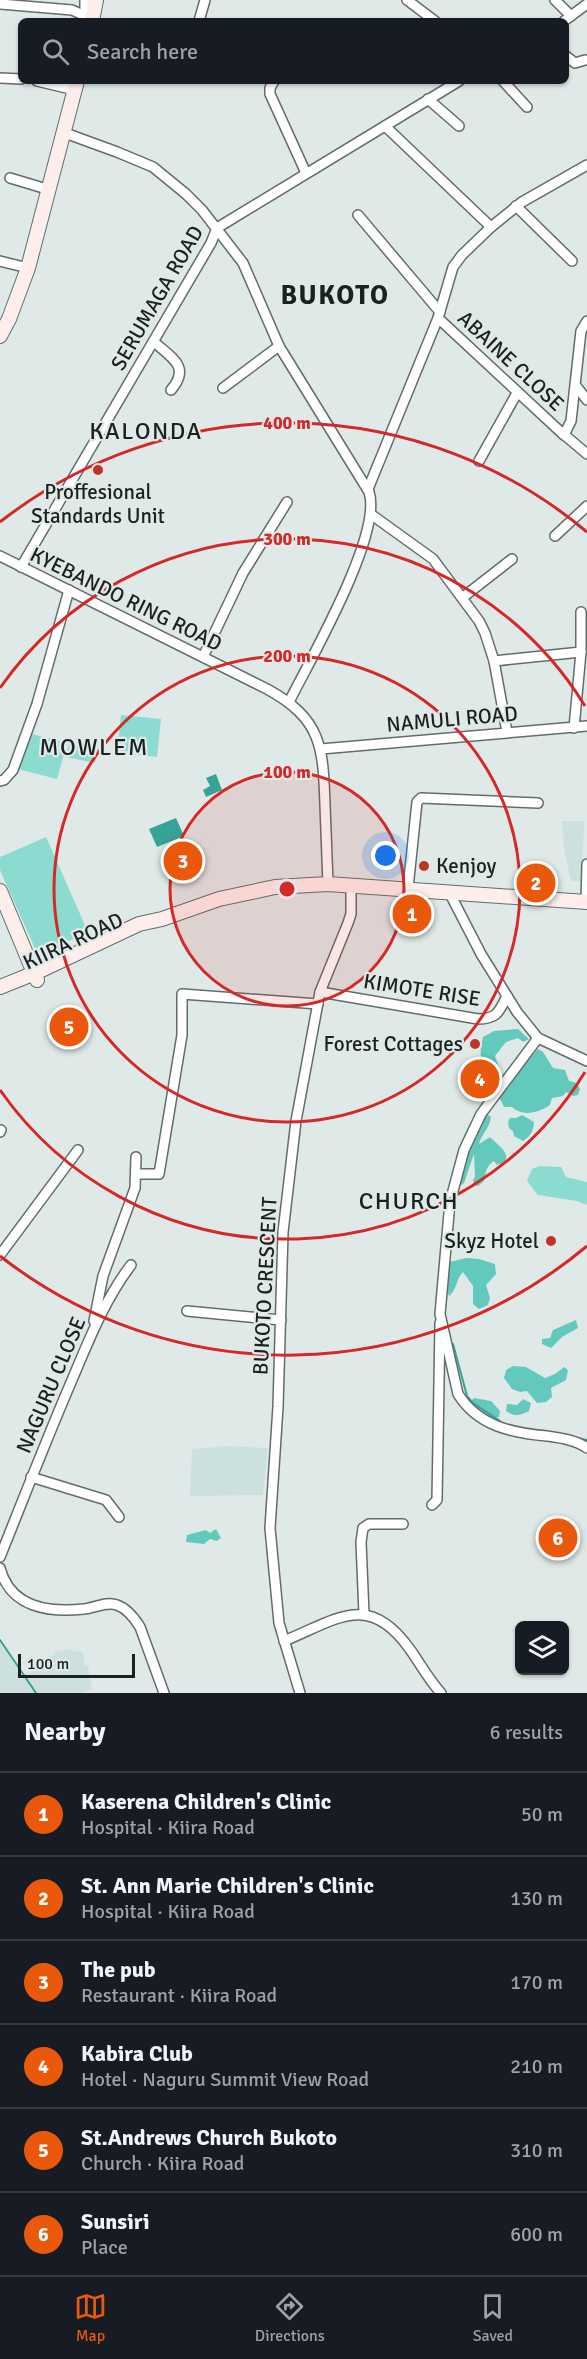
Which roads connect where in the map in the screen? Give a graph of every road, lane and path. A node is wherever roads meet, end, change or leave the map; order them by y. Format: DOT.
graph roads {
  1 [pos="85,0"];
  2 [pos="96,0"];
  3 [pos="205,0"];
  4 [pos="407,0"];
  5 [pos="555,0"];
  6 [pos="0,4"];
  7 [pos="587,4"];
  8 [pos="90,18"];
  9 [pos="200,18"];
  10 [pos="431,18"];
  11 [pos="567,18"];
  12 [pos="569,58"];
  13 [pos="585,60"];
  14 [pos="0,78"];
  15 [pos="18,79"];
  16 [pos="272,84"];
  17 [pos="454,84"];
  18 [pos="506,84"];
  19 [pos="76,85"];
  20 [pos="428,99"];
  21 [pos="527,108"];
  22 [pos="385,126"];
  23 [pos="459,126"];
  24 [pos="64,133"];
  25 [pos="587,165"];
  26 [pos="306,173"];
  27 [pos="10,178"];
  28 [pos="50,190"];
  29 [pos="516,206"];
  30 [pos="358,215"];
  31 [pos="491,227"];
  32 [pos="217,228"];
  33 [pos="0,261"];
  34 [pos="572,261"];
  35 [pos="28,268"];
  36 [pos="439,315"];
  37 [pos="587,321"];
  38 [pos="0,336"];
  39 [pos="154,342"];
  40 [pos="279,346"];
  41 [pos="576,386"];
  42 [pos="223,388"];
  43 [pos="171,390"];
  44 [pos="517,393"];
  45 [pos="587,400"];
  46 [pos="564,435"];
  47 [pos="587,454"];
  48 [pos="479,461"];
  49 [pos="368,489"];
  50 [pos="286,502"];
  51 [pos="587,506"];
  52 [pos="372,514"];
  53 [pos="555,536"];
  54 [pos="0,556"];
  55 [pos="512,559"];
  56 [pos="21,567"];
  57 [pos="69,590"];
  58 [pos="462,598"];
  59 [pos="581,612"];
  60 [pos="581,652"];
  61 [pos="203,657"];
  62 [pos="494,661"];
  63 [pos="289,702"];
  64 [pos="587,726"];
  65 [pos="574,728"];
  66 [pos="507,732"];
  67 [pos="321,749"];
  68 [pos="0,781"];
  69 [pos="538,803"];
  70 [pos="587,864"];
  71 [pos="339,884"];
  72 [pos="405,887"];
  73 [pos="0,891"];
  74 [pos="449,892"];
  75 [pos="587,902"];
  76 [pos="36,977"];
  77 [pos="0,987"];
  78 [pos="320,992"];
  79 [pos="0,996"];
  80 [pos="507,996"];
  81 [pos="318,1004"];
  82 [pos="538,1038"];
  83 [pos="587,1061"];
  84 [pos="78,1150"];
  85 [pos="136,1157"];
  86 [pos="136,1173"];
  87 [pos="0,1255"];
  88 [pos="131,1265"];
  89 [pos="187,1311"];
  90 [pos="440,1314"];
  91 [pos="281,1320"];
  92 [pos="91,1335"];
  93 [pos="587,1448"];
  94 [pos="31,1477"];
  95 [pos="432,1505"];
  96 [pos="119,1517"];
  97 [pos="403,1524"];
  98 [pos="0,1557"];
  99 [pos="0,1568"];
  100 [pos="364,1614"];
  101 [pos="284,1641"];
  102 [pos="164,1693"];
  103 [pos="300,1693"];
  104 [pos="441,1693"];
  1 -- 8 [label="street"];
  2 -- 8 [label="main road"];
  3 -- 9 [label="street"];
  4 -- 10 [label="street"];
  5 -- 11 [label="street"];
  6 -- 8 [label="street"];
  7 -- 11 [label="street"];
  12 -- 13 [label="street"];
  14 -- 15 [label="street"];
  16 -- 26 [label="street"];
  17 -- 20 [label="street, SERUMAGA ROAD"];
  18 -- 21 [label="street"];
  19 -- 24 [label="main road"];
  20 -- 22 [label="street, SERUMAGA ROAD"];
  20 -- 23 [label="street"];
  22 -- 26 [label="street, SERUMAGA ROAD"];
  22 -- 31 [label="street"];
  24 -- 28 [label="main road"];
  24 -- 32 [label="street"];
  25 -- 29 [label="street"];
  26 -- 32 [label="street, SERUMAGA ROAD"];
  27 -- 28 [label="street"];
  28 -- 35 [label="main road"];
  29 -- 31 [label="street"];
  29 -- 34 [label="street"];
  30 -- 36 [label="street"];
  31 -- 36 [label="street"];
  32 -- 39 [label="street, SERUMAGA ROAD"];
  32 -- 40 [label="street"];
  33 -- 35 [label="street"];
  35 -- 38 [label="main road"];
  36 -- 44 [label="street, ABAINE CLOSE"];
  36 -- 46 [label="street"];
  36 -- 49 [label="street"];
  37 -- 41 [label="street"];
  39 -- 43 [label="street"];
  39 -- 56 [label="street, SERUMAGA ROAD"];
  40 -- 42 [label="street"];
  40 -- 49 [label="street"];
  41 -- 45 [label="street"];
  41 -- 46 [label="street"];
  44 -- 46 [label="street, ABAINE CLOSE"];
  44 -- 48 [label="street"];
  46 -- 47 [label="street, ABAINE CLOSE"];
  49 -- 52 [label="street"];
  50 -- 61 [label="street"];
  51 -- 53 [label="street"];
  52 -- 58 [label="street"];
  52 -- 63 [label="street"];
  54 -- 56 [label="street, KYEBANDO RING ROAD"];
  55 -- 58 [label="street"];
  56 -- 57 [label="street, KYEBANDO RING ROAD"];
  57 -- 61 [label="street, KYEBANDO RING ROAD"];
  57 -- 68 [label="street"];
  58 -- 62 [label="street"];
  59 -- 60 [label="street"];
  60 -- 62 [label="street"];
  60 -- 65 [label="street"];
  61 -- 63 [label="street, KYEBANDO RING ROAD"];
  62 -- 66 [label="street"];
  63 -- 67 [label="street, KYEBANDO RING ROAD"];
  64 -- 65 [label="street, NAMULI ROAD"];
  65 -- 66 [label="street, NAMULI ROAD"];
  66 -- 67 [label="street, NAMULI ROAD"];
  67 -- 71 [label="street, KYEBANDO RING ROAD"];
  69 -- 72 [label="street"];
  70 -- 75 [label="street"];
  71 -- 72 [label="main road, KIIRA ROAD"];
  71 -- 76 [label="main road, KIIRA ROAD"];
  71 -- 78 [label="street, BUKOTO CRESCENT"];
  72 -- 74 [label="main road"];
  73 -- 76 [label="main road"];
  74 -- 75 [label="main road"];
  74 -- 80 [label="street"];
  76 -- 77 [label="main road, KIIRA ROAD"];
  76 -- 79 [label="main road, KIIRA ROAD"];
  78 -- 80 [label="street, KIMOTE RISE"];
  78 -- 81 [label="street, BUKOTO CRESCENT"];
  80 -- 82 [label="street"];
  81 -- 86 [label="street"];
  81 -- 91 [label="street, BUKOTO CRESCENT"];
  82 -- 83 [label="street"];
  82 -- 90 [label="street"];
  84 -- 87 [label="street"];
  85 -- 86 [label="street"];
  86 -- 92 [label="street"];
  88 -- 92 [label="street, NAGURU CLOSE"];
  89 -- 91 [label="street"];
  90 -- 93 [label="street"];
  90 -- 95 [label="street"];
  91 -- 101 [label="street, BUKOTO CRESCENT"];
  92 -- 94 [label="street, NAGURU CLOSE"];
  94 -- 96 [label="street"];
  94 -- 98 [label="street, NAGURU CLOSE"];
  97 -- 100 [label="street"];
  99 -- 102 [label="street"];
  100 -- 101 [label="street"];
  100 -- 104 [label="street"];
  101 -- 103 [label="street, BUKOTO CRESCENT"];
}
